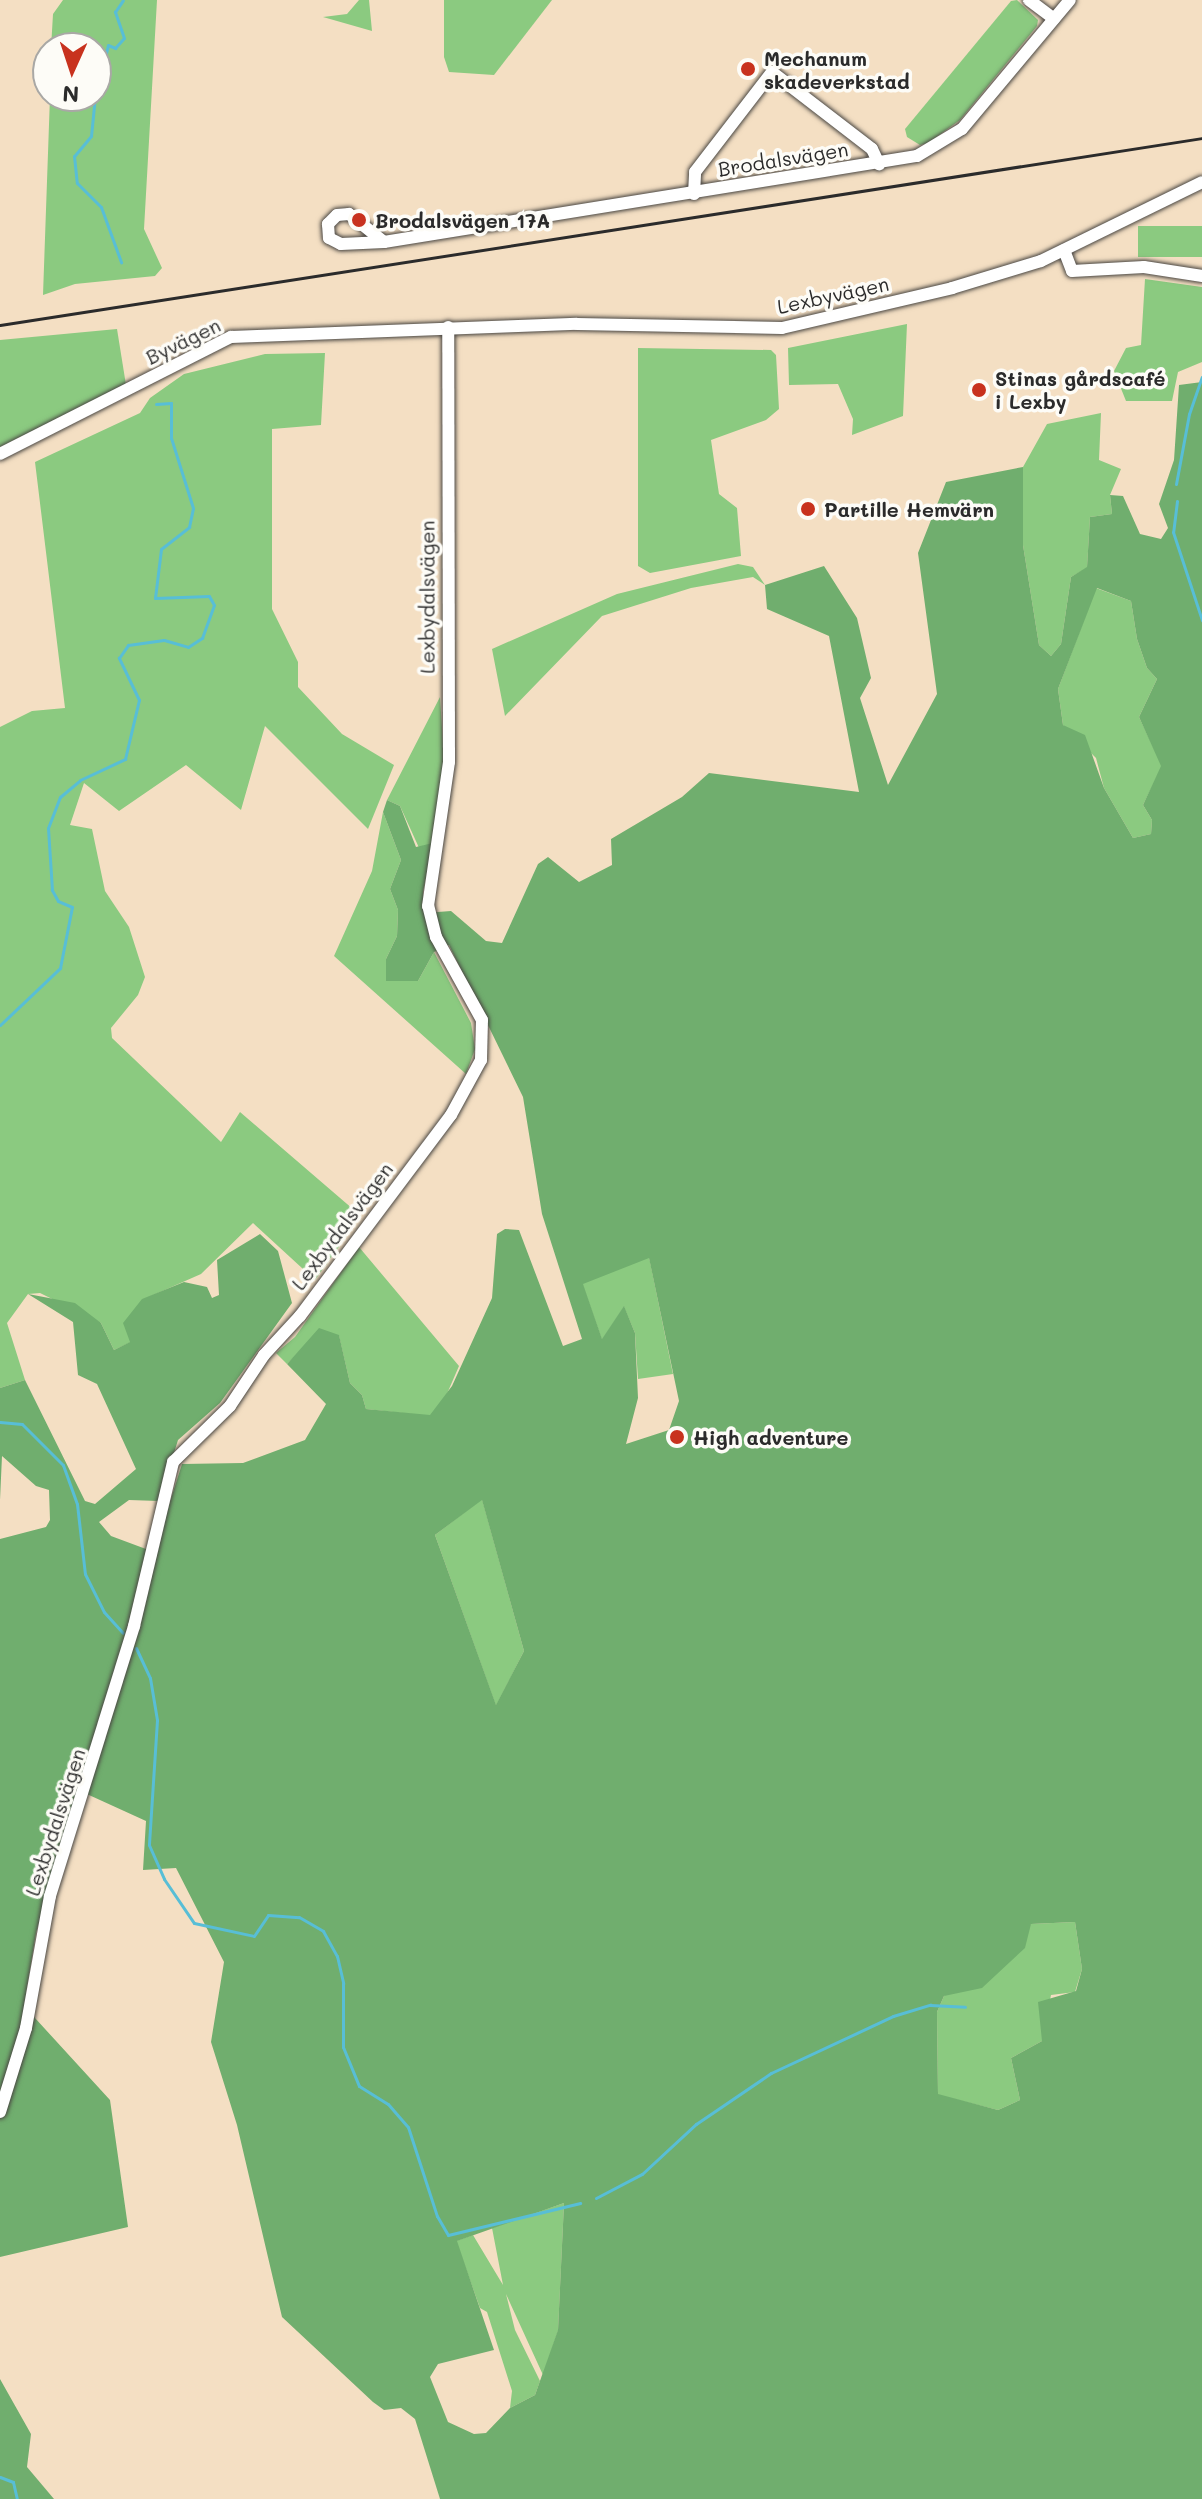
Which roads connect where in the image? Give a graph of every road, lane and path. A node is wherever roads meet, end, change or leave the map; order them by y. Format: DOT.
graph roads {
  1 [pos="1029,0"];
  2 [pos="1070,0"];
  3 [pos="1054,19"];
  4 [pos="879,164"];
  5 [pos="1202,182"];
  6 [pos="694,194"];
  7 [pos="384,242"];
  8 [pos="1064,250"];
  9 [pos="1202,276"];
  10 [pos="448,327"];
  11 [pos="0,454"];
  12 [pos="0,2112"];
  1 -- 3 [label="street"];
  2 -- 3 [label="street, Brodalsvägen"];
  3 -- 4 [label="street, Brodalsvägen"];
  4 -- 6 [label="street, Brodalsvägen"];
  4 -- 6 [label="street, Brodalsvägen"];
  5 -- 8 [label="street, Lexbyvägen"];
  6 -- 7 [label="street, Brodalsvägen"];
  8 -- 9 [label="street"];
  8 -- 10 [label="street, Lexbyvägen"];
  10 -- 11 [label="street, Byvägen"];
  10 -- 12 [label="street, Lexbydalsvägen"];
}
